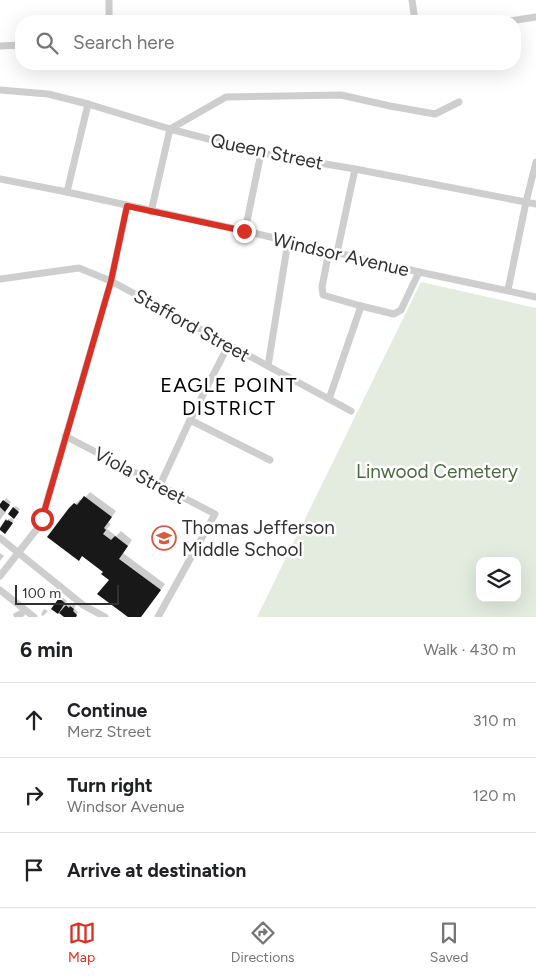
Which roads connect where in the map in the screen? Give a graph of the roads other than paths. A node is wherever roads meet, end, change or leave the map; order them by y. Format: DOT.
graph roads {
  1 [pos="109,0"];
  2 [pos="412,0"];
  3 [pos="109,15"];
  4 [pos="414,15"];
  5 [pos="536,17"];
  6 [pos="521,19"];
  7 [pos="15,45"];
  8 [pos="0,46"];
  9 [pos="0,90"];
  10 [pos="459,102"];
  11 [pos="88,104"];
  12 [pos="170,129"];
  13 [pos="261,153"];
  14 [pos="536,162"];
  15 [pos="355,168"];
  16 [pos="0,179"];
  17 [pos="66,192"];
  18 [pos="526,202"];
  19 [pos="536,204"];
  20 [pos="127,206"];
  21 [pos="151,212"];
  22 [pos="244,231"];
  23 [pos="288,241"];
  24 [pos="333,252"];
  25 [pos="418,272"];
  26 [pos="0,278"];
  27 [pos="111,281"];
  28 [pos="508,290"];
  29 [pos="536,297"];
  30 [pos="361,306"];
  31 [pos="229,344"];
  32 [pos="268,366"];
  33 [pos="329,400"];
  34 [pos="351,411"];
  35 [pos="190,420"];
  36 [pos="66,436"];
  37 [pos="270,460"];
  38 [pos="160,486"];
  39 [pos="0,538"];
  40 [pos="18,552"];
  41 [pos="0,576"];
  42 [pos="0,590"];
  43 [pos="34,617"];
  44 [pos="105,617"];
  45 [pos="158,617"];
  1 -- 3 [label="street"];
  2 -- 4 [label="street"];
  5 -- 6 [label="street"];
  7 -- 8 [label="street"];
  9 -- 11 [label="street, Queen Street"];
  10 -- 12 [label="street"];
  11 -- 12 [label="street, Queen Street"];
  11 -- 17 [label="street"];
  12 -- 13 [label="street, Queen Street"];
  12 -- 21 [label="street"];
  13 -- 15 [label="street, Queen Street"];
  13 -- 22 [label="street"];
  14 -- 18 [label="street"];
  15 -- 18 [label="street, Queen Street"];
  15 -- 24 [label="street"];
  16 -- 17 [label="street, Windsor Avenue"];
  17 -- 20 [label="street, Windsor Avenue"];
  18 -- 19 [label="street, Queen Street"];
  18 -- 28 [label="street"];
  20 -- 21 [label="street, Windsor Avenue"];
  20 -- 27 [label="street"];
  21 -- 22 [label="street, Windsor Avenue"];
  22 -- 23 [label="street, Windsor Avenue"];
  23 -- 24 [label="street, Windsor Avenue"];
  23 -- 32 [label="street"];
  24 -- 25 [label="street, Windsor Avenue"];
  24 -- 30 [label="street"];
  25 -- 28 [label="street, Windsor Avenue"];
  25 -- 30 [label="street"];
  26 -- 27 [label="street, Stafford Street"];
  27 -- 31 [label="street, Stafford Street"];
  27 -- 36 [label="street"];
  28 -- 29 [label="street, Windsor Avenue"];
  30 -- 33 [label="street"];
  31 -- 32 [label="street, Stafford Street"];
  31 -- 35 [label="street"];
  32 -- 33 [label="street, Stafford Street"];
  33 -- 34 [label="street, Stafford Street"];
  35 -- 37 [label="street"];
  35 -- 38 [label="street"];
  36 -- 38 [label="street, Viola Street"];
  36 -- 40 [label="street"];
  38 -- 45 [label="street, Viola Street"];
  39 -- 40 [label="street"];
  40 -- 41 [label="street"];
  40 -- 44 [label="street"];
  42 -- 43 [label="street"];
}
